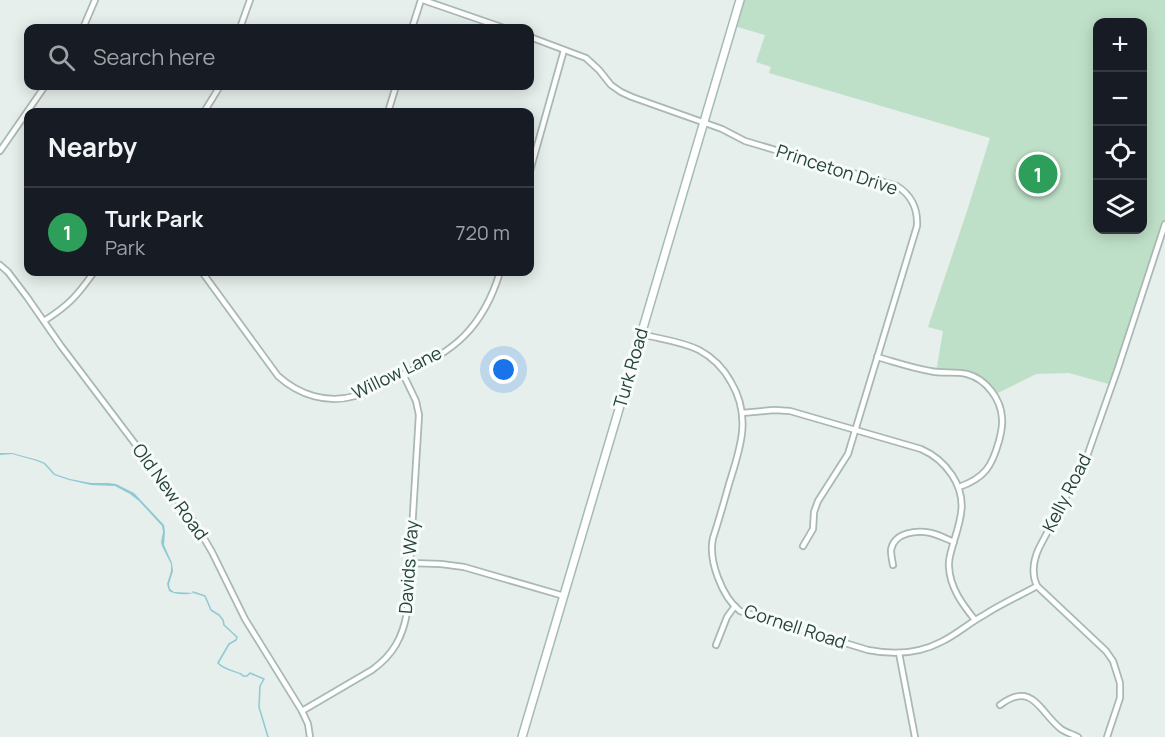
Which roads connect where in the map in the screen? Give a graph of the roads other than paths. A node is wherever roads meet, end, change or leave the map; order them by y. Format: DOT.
graph roads {
  1 [pos="95,0"];
  2 [pos="250,0"];
  3 [pos="422,0"];
  4 [pos="740,0"];
  5 [pos="85,24"];
  6 [pos="241,24"];
  7 [pos="413,24"];
  8 [pos="492,24"];
  9 [pos="534,39"];
  10 [pos="564,50"];
  11 [pos="42,90"];
  12 [pos="218,90"];
  13 [pos="395,90"];
  14 [pos="29,108"];
  15 [pos="206,108"];
  16 [pos="389,108"];
  17 [pos="24,116"];
  18 [pos="703,123"];
  19 [pos="1,148"];
  20 [pos="534,157"];
  21 [pos="1165,224"];
  22 [pos="0,265"];
  23 [pos="91,276"];
  24 [pos="205,276"];
  25 [pos="499,276"];
  26 [pos="44,321"];
  27 [pos="641,334"];
  28 [pos="877,357"];
  29 [pos="403,374"];
  30 [pos="742,413"];
  31 [pos="855,430"];
  32 [pos="959,487"];
  33 [pos="954,542"];
  34 [pos="803,546"];
  35 [pos="410,563"];
  36 [pos="893,565"];
  37 [pos="1037,586"];
  38 [pos="564,596"];
  39 [pos="735,606"];
  40 [pos="975,620"];
  41 [pos="716,645"];
  42 [pos="899,653"];
  43 [pos="1000,705"];
  44 [pos="302,711"];
  45 [pos="310,737"];
  46 [pos="522,737"];
  47 [pos="915,737"];
  48 [pos="1078,737"];
  49 [pos="1107,737"];
  1 -- 5 [label="street"];
  2 -- 6 [label="street"];
  3 -- 7 [label="street"];
  3 -- 8 [label="street"];
  4 -- 18 [label="street, Turk Road"];
  9 -- 10 [label="street, Princeton Drive"];
  10 -- 18 [label="street, Princeton Drive"];
  10 -- 20 [label="street"];
  11 -- 14 [label="street"];
  12 -- 15 [label="street"];
  13 -- 16 [label="street"];
  17 -- 19 [label="street"];
  18 -- 27 [label="street, Turk Road"];
  18 -- 28 [label="street, Princeton Drive"];
  21 -- 37 [label="street, Kelly Road"];
  22 -- 26 [label="street, Old New Road"];
  23 -- 26 [label="street"];
  24 -- 29 [label="street, Willow Lane"];
  25 -- 29 [label="street, Willow Lane"];
  26 -- 44 [label="street, Old New Road"];
  27 -- 30 [label="street, Cornell Road"];
  27 -- 38 [label="street, Turk Road"];
  28 -- 31 [label="street, Princeton Drive"];
  28 -- 32 [label="street"];
  29 -- 35 [label="street, Davids Way"];
  30 -- 31 [label="street"];
  30 -- 39 [label="street, Cornell Road"];
  31 -- 32 [label="street"];
  31 -- 34 [label="street, Princeton Drive"];
  32 -- 33 [label="street"];
  33 -- 36 [label="street"];
  33 -- 40 [label="street"];
  35 -- 38 [label="street"];
  35 -- 44 [label="street, Davids Way"];
  37 -- 40 [label="street, Cornell Road"];
  37 -- 49 [label="street"];
  38 -- 46 [label="street, Turk Road"];
  39 -- 41 [label="street"];
  39 -- 42 [label="street, Cornell Road"];
  40 -- 42 [label="street, Cornell Road"];
  42 -- 47 [label="street"];
  43 -- 48 [label="street"];
  44 -- 45 [label="street, Old New Road"];
}
